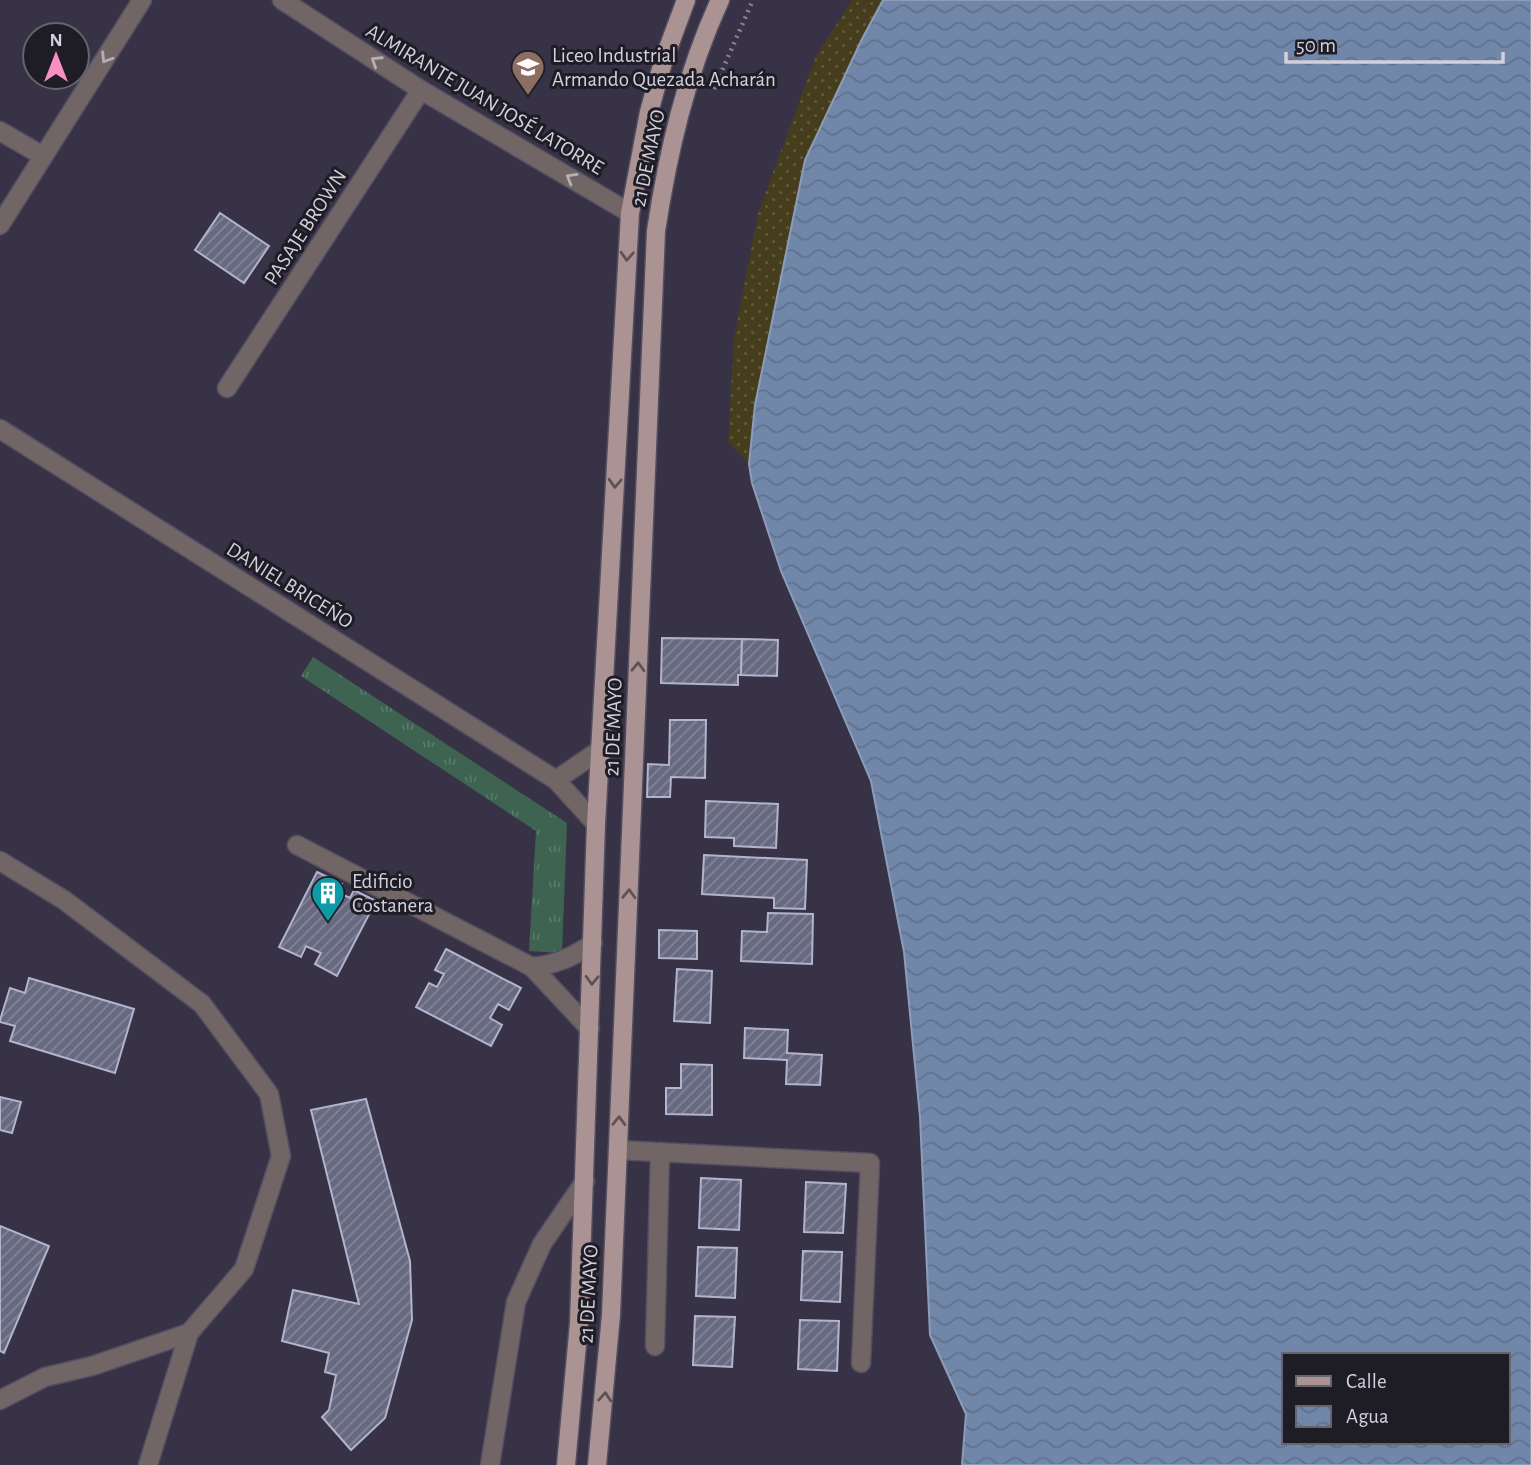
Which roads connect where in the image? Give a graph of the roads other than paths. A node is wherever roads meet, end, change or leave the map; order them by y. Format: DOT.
graph roads {
  1 [pos="142,0"];
  2 [pos="282,0"];
  3 [pos="686,0"];
  4 [pos="720,0"];
  5 [pos="421,90"];
  6 [pos="0,131"];
  7 [pos="43,156"];
  8 [pos="630,213"];
  9 [pos="0,225"];
  10 [pos="227,388"];
  11 [pos="0,429"];
  12 [pos="600,750"];
  13 [pos="556,780"];
  14 [pos="596,824"];
  15 [pos="297,845"];
  16 [pos="0,861"];
  17 [pos="593,943"];
  18 [pos="532,967"];
  19 [pos="590,1029"];
  20 [pos="618,1150"];
  21 [pos="660,1152"];
  22 [pos="585,1181"];
  23 [pos="189,1333"];
  24 [pos="655,1346"];
  25 [pos="861,1363"];
  26 [pos="0,1400"];
  27 [pos="148,1465"];
  28 [pos="490,1465"];
  29 [pos="566,1465"];
  30 [pos="597,1465"];
  1 -- 7 [label="street, one-way"];
  5 -- 2 [label="street, ALMIRANTE JUAN JOSÉ LATORRE, one-way"];
  3 -- 8 [label="main road, 21 DE MAYO"];
  20 -- 4 [label="main road, 21 DE MAYO, one-way"];
  8 -- 5 [label="street, ALMIRANTE JUAN JOSÉ LATORRE, one-way"];
  5 -- 10 [label="street, PASAJE BROWN"];
  6 -- 7 [label="street"];
  7 -- 9 [label="street"];
  8 -- 12 [label="main road, 21 DE MAYO, one-way"];
  11 -- 13 [label="street, DANIEL BRICEÑO"];
  12 -- 13 [label="street"];
  12 -- 14 [label="main road, 21 DE MAYO"];
  13 -- 14 [label="street, DANIEL BRICEÑO"];
  14 -- 17 [label="main road, 21 DE MAYO"];
  15 -- 18 [label="street"];
  16 -- 23 [label="street"];
  17 -- 18 [label="street"];
  17 -- 19 [label="main road, 21 DE MAYO, one-way"];
  18 -- 19 [label="street"];
  19 -- 22 [label="main road, 21 DE MAYO"];
  20 -- 21 [label="street"];
  30 -- 20 [label="main road, 21 DE MAYO, one-way"];
  21 -- 24 [label="street"];
  21 -- 25 [label="street"];
  22 -- 28 [label="street"];
  22 -- 29 [label="main road, 21 DE MAYO"];
  23 -- 26 [label="street"];
  23 -- 27 [label="street"];
}
